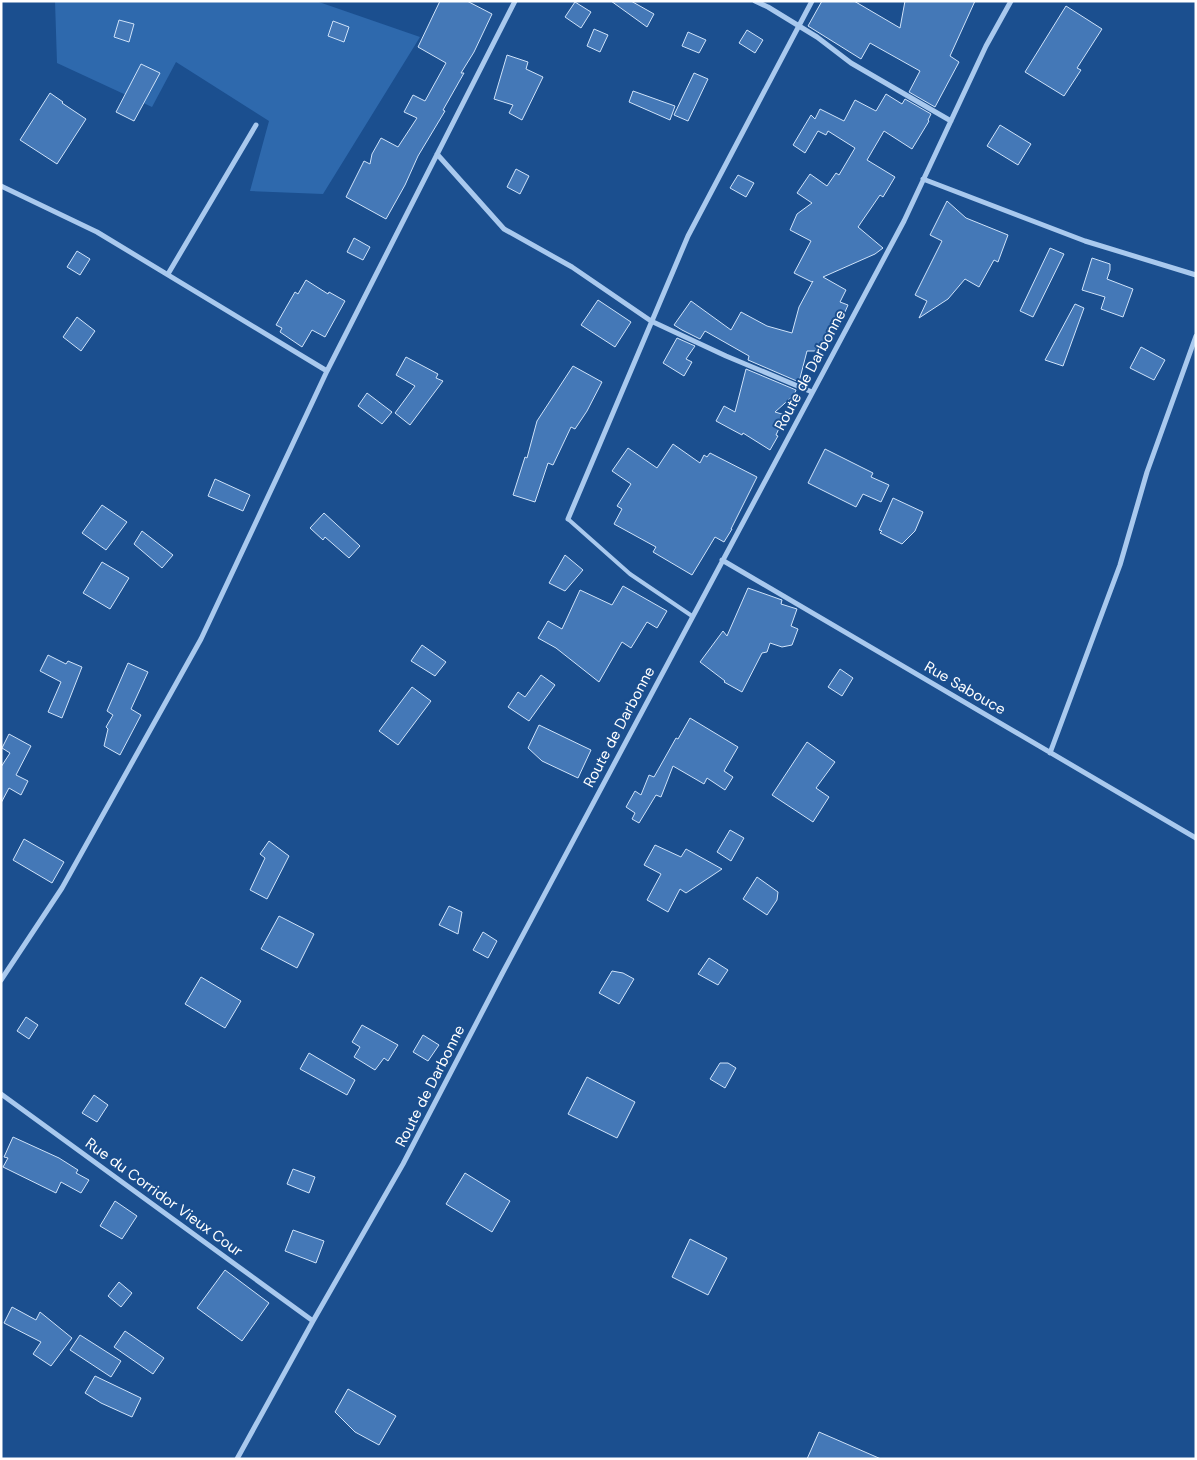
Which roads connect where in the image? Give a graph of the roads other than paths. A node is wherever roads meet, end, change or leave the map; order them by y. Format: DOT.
graph roads {
  1 [pos="515,1"];
  2 [pos="755,1"];
  3 [pos="812,1"];
  4 [pos="1011,1"];
  5 [pos="798,27"];
  6 [pos="951,121"];
  7 [pos="256,125"];
  8 [pos="437,154"];
  9 [pos="923,179"];
  10 [pos="1,186"];
  11 [pos="168,274"];
  12 [pos="1196,275"];
  13 [pos="651,321"];
  14 [pos="1196,336"];
  15 [pos="327,371"];
  16 [pos="812,392"];
  17 [pos="568,519"];
  18 [pos="722,560"];
  19 [pos="692,616"];
  20 [pos="1050,753"];
  21 [pos="1196,838"];
  22 [pos="1,980"];
  23 [pos="1,1094"];
  24 [pos="313,1321"];
  25 [pos="237,1459"];
  1 -- 8 [label="street"];
  2 -- 5 [label="street"];
  3 -- 5 [label="street"];
  4 -- 6 [label="street, Route de Darbonne"];
  5 -- 6 [label="street"];
  5 -- 13 [label="street"];
  6 -- 9 [label="street, Route de Darbonne"];
  7 -- 11 [label="street"];
  8 -- 13 [label="street"];
  8 -- 15 [label="street"];
  9 -- 12 [label="street"];
  9 -- 16 [label="street, Route de Darbonne"];
  10 -- 11 [label="street"];
  11 -- 15 [label="street"];
  13 -- 16 [label="street"];
  13 -- 17 [label="street"];
  14 -- 20 [label="street"];
  15 -- 22 [label="street"];
  16 -- 18 [label="street, Route de Darbonne"];
  17 -- 19 [label="lane"];
  18 -- 19 [label="street, Route de Darbonne"];
  18 -- 20 [label="street, Rue Sabouce"];
  19 -- 24 [label="street, Route de Darbonne"];
  20 -- 21 [label="street, Rue Sabouce"];
  23 -- 24 [label="street, Rue du Corridor Vieux Cour"];
  24 -- 25 [label="street, Route de Darbonne"];
}
